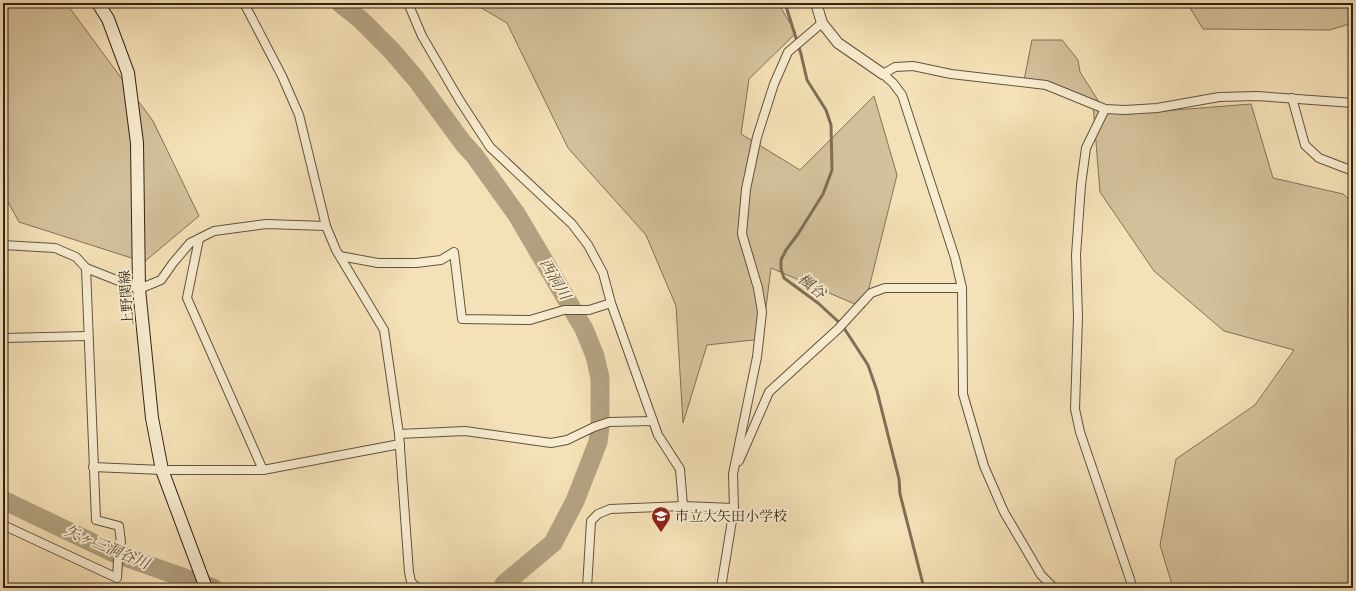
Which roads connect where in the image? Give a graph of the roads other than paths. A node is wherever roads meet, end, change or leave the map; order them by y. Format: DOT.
graph roads {
  1 [pos="98,3"];
  2 [pos="244,3"];
  3 [pos="408,3"];
  4 [pos="816,3"];
  5 [pos="822,23"];
  6 [pos="883,74"];
  7 [pos="1292,98"];
  8 [pos="1353,103"];
  9 [pos="1104,109"];
  10 [pos="1353,171"];
  11 [pos="326,226"];
  12 [pos="199,239"];
  13 [pos="3,245"];
  14 [pos="340,256"];
  15 [pos="86,268"];
  16 [pos="962,288"];
  17 [pos="139,289"];
  18 [pos="611,303"];
  19 [pos="88,336"];
  20 [pos="3,338"];
  21 [pos="653,421"];
  22 [pos="399,434"];
  23 [pos="400,444"];
  24 [pos="93,467"];
  25 [pos="162,470"];
  26 [pos="263,470"];
  27 [pos="733,474"];
  28 [pos="683,506"];
  29 [pos="734,508"];
  30 [pos="3,525"];
  31 [pos="206,588"];
  32 [pos="418,588"];
  33 [pos="587,588"];
  34 [pos="721,588"];
  35 [pos="1054,588"];
  36 [pos="1133,588"];
  1 -- 17 [label="main road, 上野関線"];
  2 -- 11 [label="street"];
  3 -- 18 [label="street"];
  4 -- 5 [label="street"];
  5 -- 6 [label="street"];
  5 -- 27 [label="street"];
  6 -- 9 [label="street"];
  6 -- 16 [label="street"];
  7 -- 8 [label="street"];
  7 -- 9 [label="street"];
  7 -- 10 [label="street"];
  9 -- 36 [label="street"];
  11 -- 12 [label="street"];
  11 -- 14 [label="street"];
  12 -- 17 [label="street"];
  12 -- 26 [label="street"];
  13 -- 15 [label="street"];
  14 -- 18 [label="street"];
  14 -- 22 [label="street"];
  15 -- 17 [label="street"];
  15 -- 19 [label="street"];
  16 -- 27 [label="street"];
  16 -- 35 [label="street"];
  17 -- 25 [label="main road, 上野関線"];
  18 -- 21 [label="street"];
  19 -- 20 [label="street"];
  19 -- 24 [label="street"];
  21 -- 22 [label="street"];
  21 -- 28 [label="street"];
  22 -- 23 [label="street"];
  23 -- 26 [label="street"];
  23 -- 32 [label="street"];
  24 -- 25 [label="street"];
  24 -- 30 [label="street"];
  25 -- 26 [label="street"];
  25 -- 31 [label="main road, 上野関線"];
  27 -- 29 [label="street"];
  28 -- 29 [label="street"];
  28 -- 33 [label="street"];
  29 -- 34 [label="street"];
}
